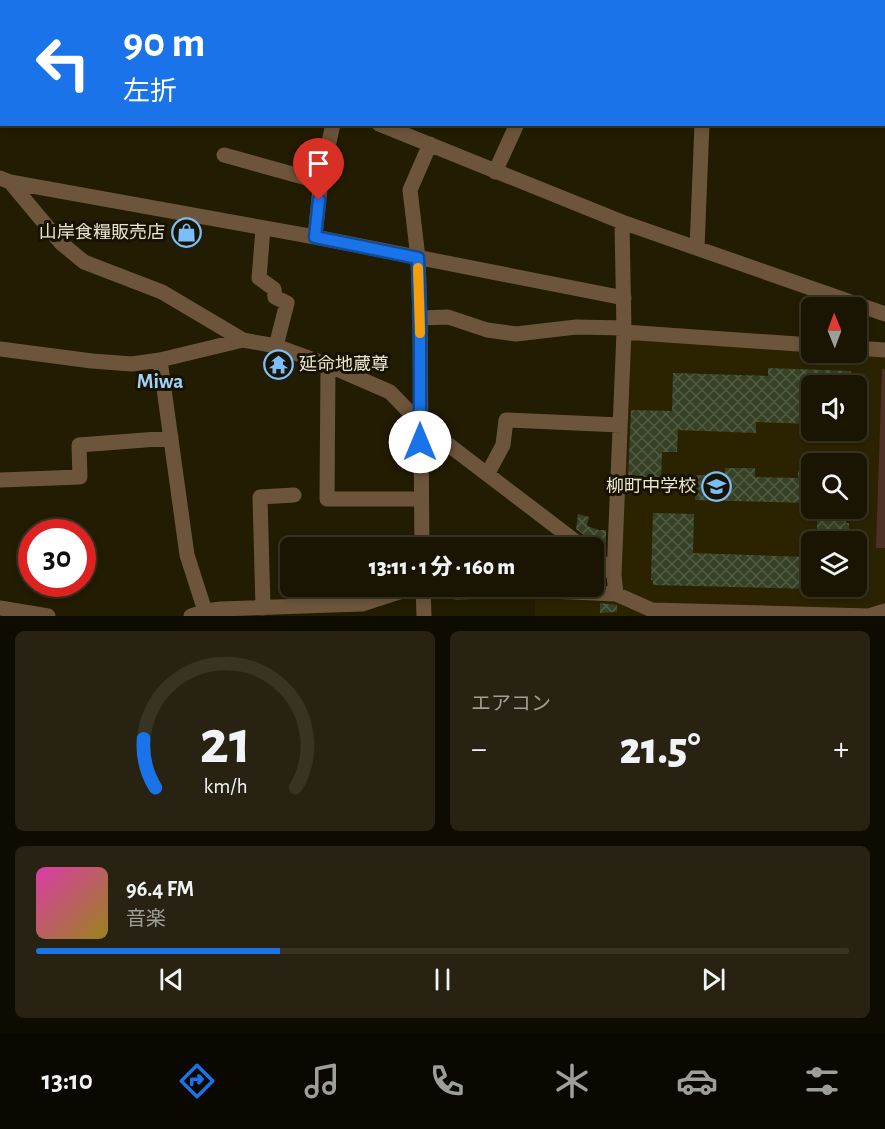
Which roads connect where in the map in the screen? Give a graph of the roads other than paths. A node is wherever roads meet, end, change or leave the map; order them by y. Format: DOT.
graph roads {
  1 [pos="333,126"];
  2 [pos="385,126"];
  3 [pos="516,126"];
  4 [pos="702,126"];
  5 [pos="430,144"];
  6 [pos="224,155"];
  7 [pos="495,172"];
  8 [pos="5,180"];
  9 [pos="321,182"];
  10 [pos="622,222"];
  11 [pos="263,229"];
  12 [pos="315,237"];
  13 [pos="697,248"];
  14 [pos="418,258"];
  15 [pos="624,298"];
  16 [pos="885,314"];
  17 [pos="420,318"];
  18 [pos="624,330"];
  19 [pos="243,340"];
  20 [pos="801,344"];
  21 [pos="276,346"];
  22 [pos="0,349"];
  23 [pos="867,349"];
  24 [pos="885,350"];
  25 [pos="160,360"];
  26 [pos="328,365"];
  27 [pos="420,423"];
  28 [pos="620,425"];
  29 [pos="171,438"];
  30 [pos="488,473"];
  31 [pos="0,480"];
  32 [pos="294,495"];
  33 [pos="420,499"];
  34 [pos="422,537"];
  35 [pos="570,537"];
  36 [pos="604,565"];
  37 [pos="614,575"];
  38 [pos="604,593"];
  39 [pos="616,594"];
  40 [pos="384,597"];
  41 [pos="423,597"];
  42 [pos="0,608"];
  43 [pos="263,608"];
  44 [pos="885,611"];
  45 [pos="198,613"];
  46 [pos="745,615"];
  47 [pos="48,616"];
  48 [pos="424,616"];
  1 -- 9 [label="street"];
  2 -- 5 [label="street"];
  3 -- 7 [label="street"];
  4 -- 13 [label="street"];
  5 -- 7 [label="street"];
  5 -- 14 [label="street"];
  6 -- 9 [label="street"];
  7 -- 10 [label="street"];
  8 -- 11 [label="street"];
  8 -- 19 [label="street"];
  9 -- 12 [label="street"];
  10 -- 13 [label="street"];
  10 -- 15 [label="street"];
  11 -- 12 [label="street"];
  11 -- 21 [label="street"];
  12 -- 14 [label="street"];
  13 -- 16 [label="street"];
  14 -- 15 [label="street"];
  14 -- 17 [label="street"];
  15 -- 18 [label="street"];
  17 -- 18 [label="street"];
  17 -- 27 [label="street"];
  18 -- 20 [label="street"];
  18 -- 28 [label="street"];
  19 -- 21 [label="street"];
  19 -- 25 [label="street"];
  21 -- 26 [label="street"];
  22 -- 25 [label="street"];
  23 -- 24 [label="street"];
  25 -- 29 [label="street"];
  26 -- 27 [label="street"];
  26 -- 33 [label="street"];
  27 -- 30 [label="street"];
  27 -- 33 [label="street"];
  28 -- 30 [label="street"];
  28 -- 37 [label="street"];
  29 -- 31 [label="street"];
  29 -- 45 [label="street"];
  30 -- 35 [label="street"];
  32 -- 43 [label="street"];
  33 -- 34 [label="street"];
  36 -- 37 [label="street"];
  37 -- 39 [label="street"];
  38 -- 39 [label="street"];
  39 -- 46 [label="street"];
  40 -- 43 [label="street"];
  41 -- 48 [label="street"];
  42 -- 47 [label="street"];
  43 -- 45 [label="street"];
  44 -- 46 [label="street"];
}
